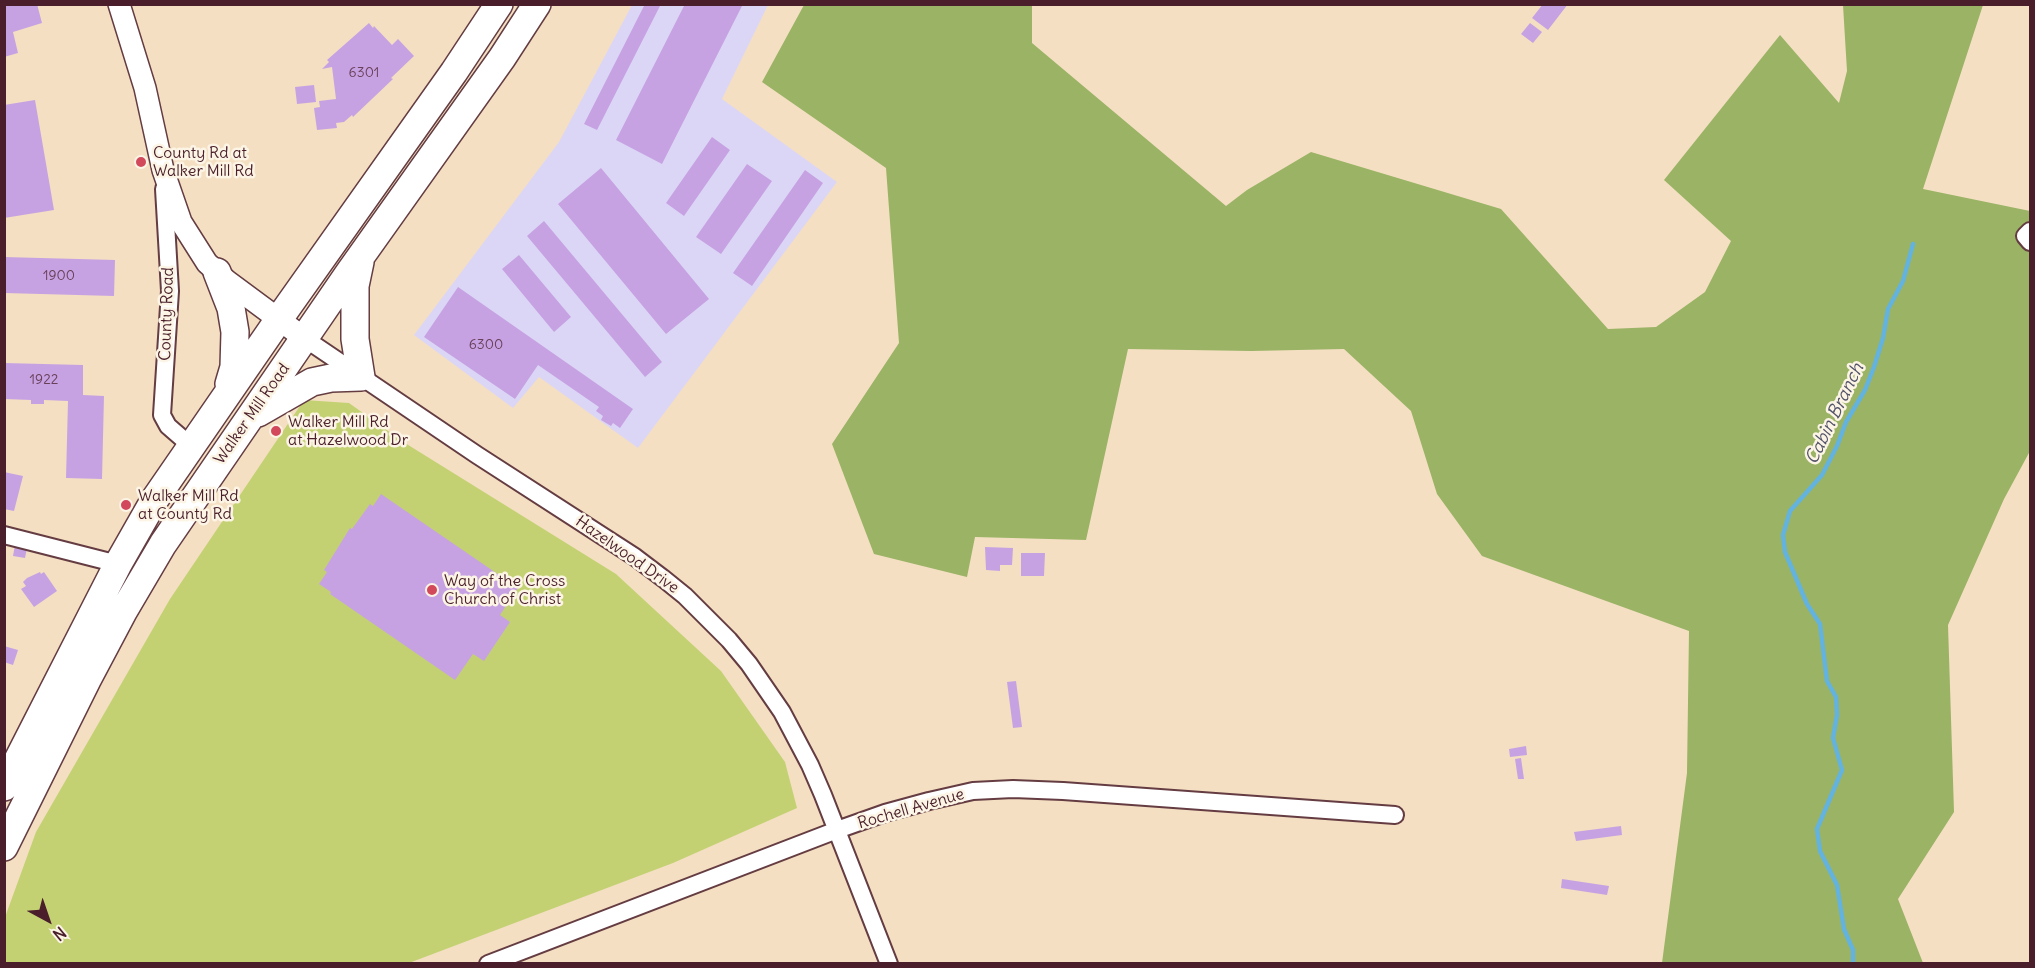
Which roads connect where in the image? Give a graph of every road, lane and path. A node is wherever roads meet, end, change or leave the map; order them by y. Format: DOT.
graph roads {
  1 [pos="118,4"];
  2 [pos="499,4"];
  3 [pos="539,4"];
  4 [pos="163,170"];
  5 [pos="2031,231"];
  6 [pos="2031,243"];
  7 [pos="362,255"];
  8 [pos="217,272"];
  9 [pos="278,320"];
  10 [pos="304,338"];
  11 [pos="361,377"];
  12 [pos="226,395"];
  13 [pos="247,420"];
  14 [pos="191,446"];
  15 [pos="4,535"];
  16 [pos="118,564"];
  17 [pos="4,788"];
  18 [pos="1395,815"];
  19 [pos="837,830"];
  20 [pos="4,847"];
  21 [pos="496,962"];
  22 [pos="889,963"];
  1 -- 4 [label="street, County Road"];
  2 -- 9 [label="main road, Walker Mill Road"];
  3 -- 7 [label="main road, Walker Mill Road"];
  4 -- 8 [label="street, County Road"];
  4 -- 14 [label="street, County Road"];
  5 -- 6 [label="street"];
  7 -- 10 [label="main road, Walker Mill Road"];
  7 -- 11 [label="main road"];
  8 -- 9 [label="street, County Road"];
  8 -- 12 [label="main road"];
  9 -- 10 [label="street, County Road"];
  9 -- 12 [label="main road, Walker Mill Road"];
  10 -- 11 [label="street, Hazelwood Drive"];
  10 -- 13 [label="main road, Walker Mill Road"];
  11 -- 13 [label="main road"];
  11 -- 19 [label="street, Hazelwood Drive"];
  12 -- 14 [label="main road, Walker Mill Road"];
  13 -- 20 [label="main road, Walker Mill Road"];
  14 -- 16 [label="main road, Walker Mill Road"];
  15 -- 16 [label="street"];
  16 -- 17 [label="main road, Walker Mill Road"];
  18 -- 19 [label="street, Rochell Avenue"];
  19 -- 21 [label="street, Rochell Avenue"];
  19 -- 22 [label="street, Hazelwood Drive"];
}
